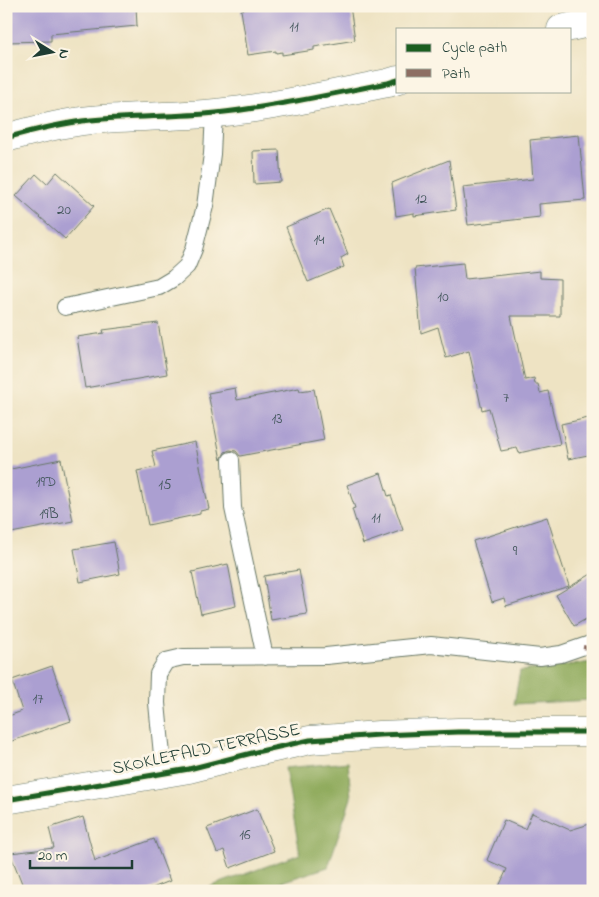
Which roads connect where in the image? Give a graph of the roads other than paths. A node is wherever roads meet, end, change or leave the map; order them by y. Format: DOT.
graph roads {
  1 [pos="593,22"];
  2 [pos="565,28"];
  3 [pos="396,81"];
  4 [pos="214,113"];
  5 [pos="6,138"];
  6 [pos="65,307"];
  7 [pos="231,460"];
  8 [pos="593,643"];
  9 [pos="265,657"];
  10 [pos="593,732"];
  11 [pos="168,773"];
  12 [pos="6,800"];
  1 -- 2 [label="street"];
  3 -- 4 [label="street"];
  4 -- 5 [label="street"];
  4 -- 6 [label="lane"];
  7 -- 9 [label="lane"];
  8 -- 9 [label="lane"];
  9 -- 11 [label="lane"];
  10 -- 11 [label="street, SKOKLEFALD TERRASSE"];
  11 -- 12 [label="street, SKOKLEFALD TERRASSE"];
}
